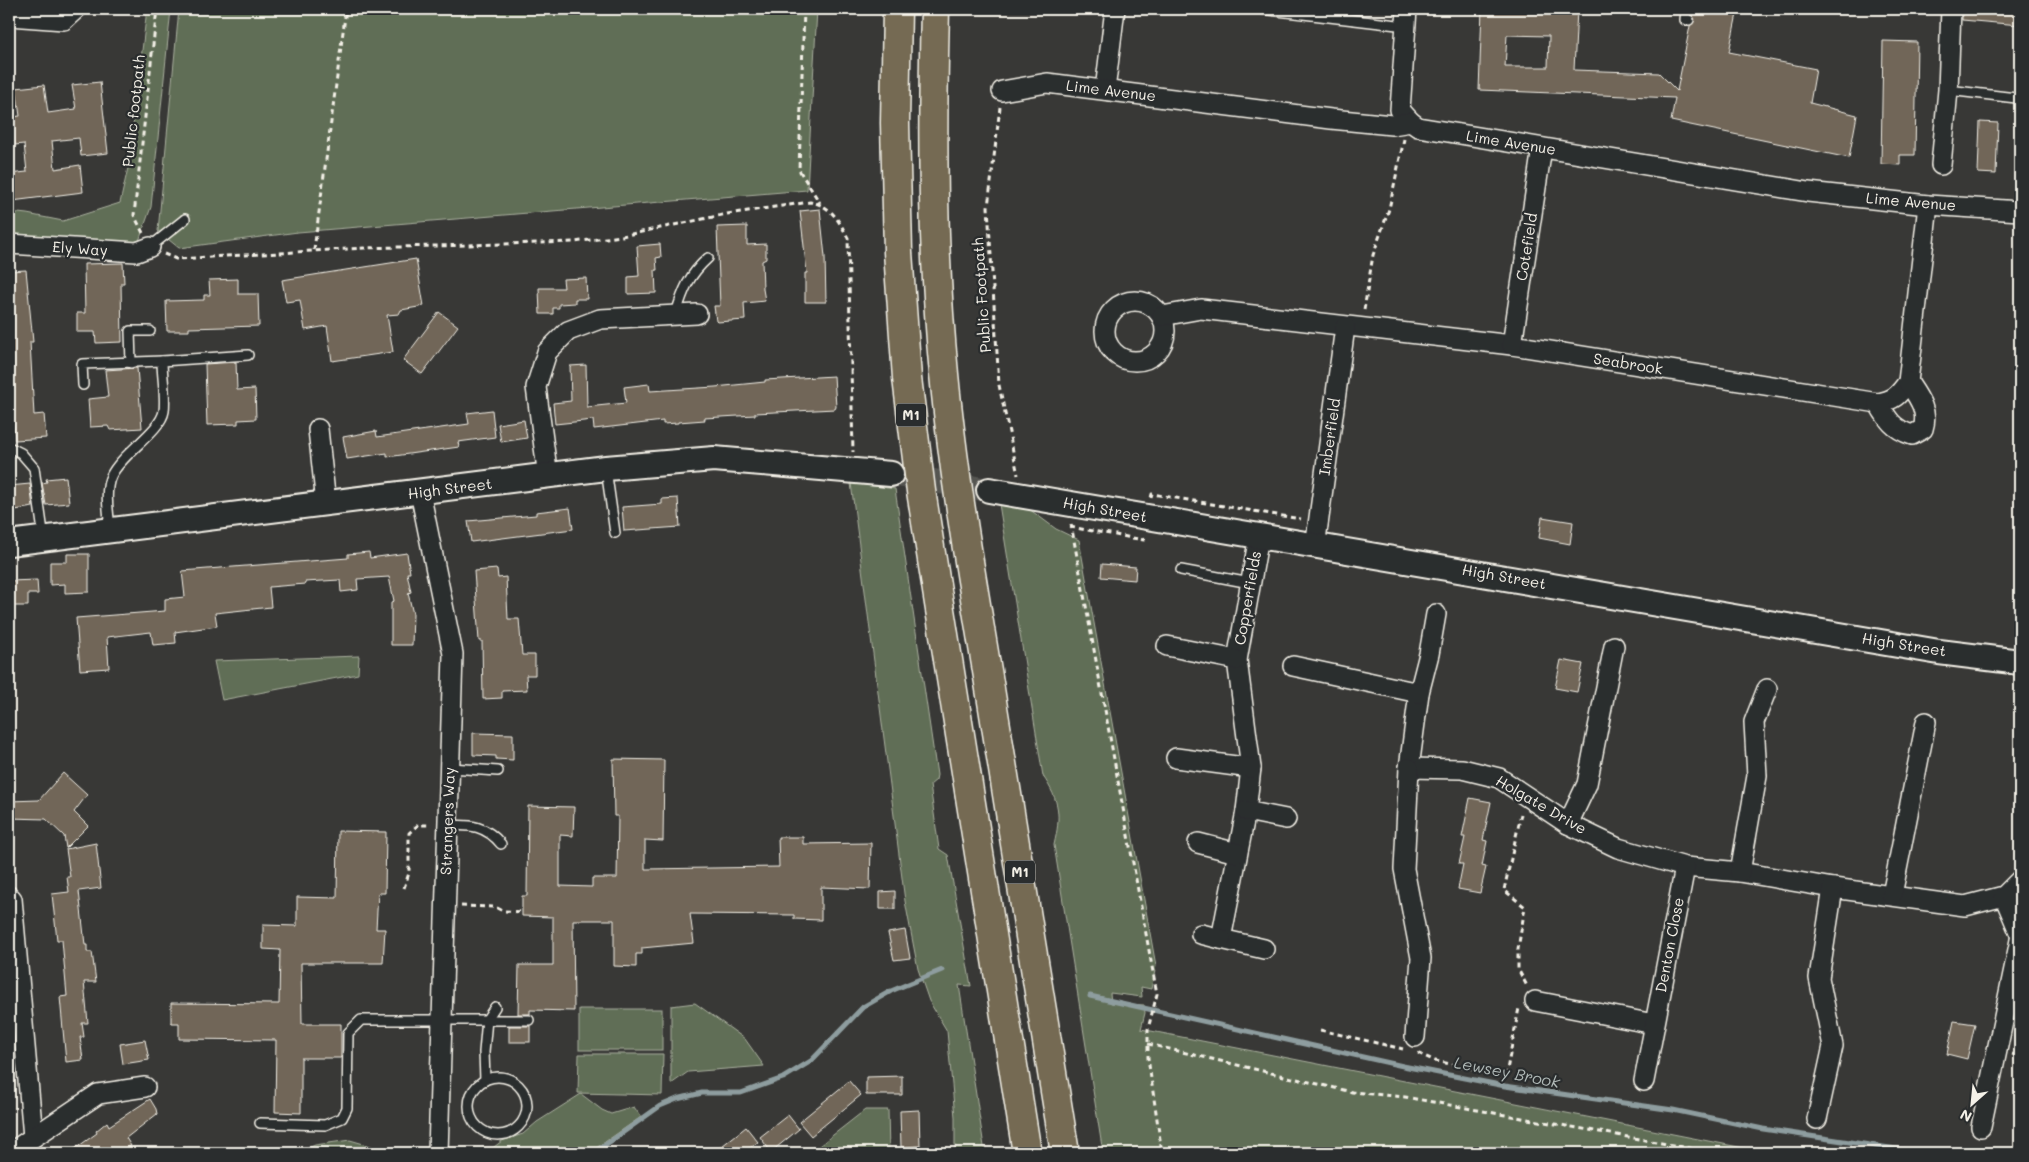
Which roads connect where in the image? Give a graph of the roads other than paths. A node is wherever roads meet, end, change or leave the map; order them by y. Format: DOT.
graph roads {
  1 [pos="76,9"];
  2 [pos="897,9"];
  3 [pos="935,9"];
  4 [pos="1115,9"];
  5 [pos="1262,9"];
  6 [pos="1686,9"];
  7 [pos="1951,9"];
  8 [pos="9,16"];
  9 [pos="1407,17"];
  10 [pos="1689,20"];
  11 [pos="1105,90"];
  12 [pos="1948,90"];
  13 [pos="1002,92"];
  14 [pos="2016,98"];
  15 [pos="1411,122"];
  16 [pos="1542,148"];
  17 [pos="1941,165"];
  18 [pos="1928,204"];
  19 [pos="2020,211"];
  20 [pos="185,218"];
  21 [pos="9,244"];
  22 [pos="150,247"];
  23 [pos="708,258"];
  24 [pos="676,314"];
  25 [pos="697,314"];
  26 [pos="1162,316"];
  27 [pos="1354,328"];
  28 [pos="150,331"];
  29 [pos="1512,345"];
  30 [pos="248,355"];
  31 [pos="162,361"];
  32 [pos="131,363"];
  33 [pos="1908,382"];
  34 [pos="83,386"];
  35 [pos="1878,403"];
  36 [pos="318,429"];
  37 [pos="9,447"];
  38 [pos="606,468"];
  39 [pos="891,474"];
  40 [pos="548,476"];
  41 [pos="989,490"];
  42 [pos="420,492"];
  43 [pos="326,504"];
  44 [pos="110,530"];
  45 [pos="615,533"];
  46 [pos="1259,536"];
  47 [pos="44,539"];
  48 [pos="9,543"];
  49 [pos="1315,547"];
  50 [pos="1181,570"];
  51 [pos="1250,583"];
  52 [pos="1436,614"];
  53 [pos="1167,646"];
  54 [pos="1614,646"];
  55 [pos="1237,660"];
  56 [pos="2020,662"];
  57 [pos="1293,666"];
  58 [pos="1767,689"];
  59 [pos="1419,693"];
  60 [pos="1926,722"];
  61 [pos="1176,758"];
  62 [pos="450,768"];
  63 [pos="1251,768"];
  64 [pos="1409,768"];
  65 [pos="498,772"];
  66 [pos="1246,811"];
  67 [pos="1286,819"];
  68 [pos="1568,824"];
  69 [pos="448,826"];
  70 [pos="1198,843"];
  71 [pos="501,844"];
  72 [pos="1237,853"];
  73 [pos="1685,866"];
  74 [pos="1740,872"];
  75 [pos="2020,880"];
  76 [pos="1833,888"];
  77 [pos="1892,895"];
  78 [pos="9,896"];
  79 [pos="2004,896"];
  80 [pos="1201,934"];
  81 [pos="2020,934"];
  82 [pos="1221,938"];
  83 [pos="2020,940"];
  84 [pos="1264,948"];
  85 [pos="1535,1001"];
  86 [pos="495,1007"];
  87 [pos="442,1019"];
  88 [pos="487,1019"];
  89 [pos="529,1020"];
  90 [pos="1654,1024"];
  91 [pos="1415,1036"];
  92 [pos="485,1080"];
  93 [pos="1644,1080"];
  94 [pos="145,1087"];
  95 [pos="1817,1119"];
  96 [pos="260,1123"];
  97 [pos="1981,1126"];
  98 [pos="33,1138"];
  99 [pos="10,1153"];
  100 [pos="438,1153"];
  101 [pos="1027,1153"];
  102 [pos="1065,1153"];
  1 -- 8 [label="street"];
  2 -- 101 [label="highway, M1"];
  3 -- 102 [label="highway, M1"];
  4 -- 11 [label="street"];
  5 -- 9 [label="lane"];
  6 -- 10 [label="lane"];
  7 -- 12 [label="street"];
  9 -- 15 [label="street"];
  11 -- 13 [label="street, Lime Avenue"];
  11 -- 15 [label="street, Lime Avenue"];
  12 -- 14 [label="lane"];
  12 -- 17 [label="street"];
  15 -- 16 [label="street, Lime Avenue"];
  16 -- 18 [label="street, Lime Avenue"];
  16 -- 29 [label="street, Cotefield"];
  18 -- 19 [label="street, Lime Avenue"];
  18 -- 33 [label="street"];
  20 -- 22 [label="lane"];
  21 -- 22 [label="street, Ely Way"];
  23 -- 24 [label="lane"];
  24 -- 25 [label="street"];
  24 -- 40 [label="street"];
  26 -- 27 [label="street, Seabrook"];
  27 -- 29 [label="street, Seabrook"];
  27 -- 49 [label="street, Imberfield"];
  28 -- 32 [label="lane"];
  29 -- 35 [label="street, Seabrook"];
  30 -- 31 [label="lane"];
  31 -- 32 [label="lane"];
  31 -- 44 [label="lane"];
  32 -- 34 [label="lane"];
  33 -- 35 [label="street"];
  33 -- 35 [label="street"];
  36 -- 43 [label="street"];
  37 -- 47 [label="lane"];
  38 -- 39 [label="street, High Street"];
  38 -- 40 [label="street, High Street"];
  38 -- 45 [label="lane"];
  40 -- 42 [label="street, High Street"];
  41 -- 46 [label="street, High Street"];
  42 -- 43 [label="street, High Street"];
  42 -- 62 [label="street, Strangers Way"];
  43 -- 44 [label="street, High Street"];
  44 -- 47 [label="street, High Street"];
  46 -- 49 [label="street, High Street"];
  46 -- 51 [label="street, Copperfields"];
  47 -- 48 [label="street, High Street"];
  49 -- 56 [label="street, High Street"];
  50 -- 51 [label="lane"];
  51 -- 55 [label="street, Copperfields"];
  52 -- 59 [label="street"];
  53 -- 55 [label="street, Copperfields"];
  54 -- 68 [label="street"];
  55 -- 63 [label="street, Copperfields"];
  57 -- 59 [label="street"];
  58 -- 74 [label="street"];
  59 -- 64 [label="street"];
  60 -- 77 [label="street"];
  61 -- 63 [label="street"];
  62 -- 65 [label="lane"];
  62 -- 69 [label="street, Strangers Way"];
  63 -- 66 [label="street, Copperfields"];
  64 -- 68 [label="street, Holgate Drive"];
  64 -- 91 [label="street"];
  66 -- 67 [label="street"];
  66 -- 72 [label="street, Copperfields"];
  68 -- 73 [label="street, Holgate Drive"];
  69 -- 71 [label="lane"];
  69 -- 87 [label="street, Strangers Way"];
  70 -- 72 [label="street"];
  72 -- 82 [label="street, Copperfields"];
  73 -- 74 [label="street, Holgate Drive"];
  73 -- 90 [label="street, Denton Close"];
  74 -- 76 [label="street, Holgate Drive"];
  75 -- 79 [label="street"];
  76 -- 77 [label="street, Holgate Drive"];
  76 -- 95 [label="street"];
  77 -- 79 [label="street, Holgate Drive"];
  78 -- 98 [label="street"];
  79 -- 81 [label="street"];
  80 -- 82 [label="street"];
  82 -- 84 [label="street"];
  83 -- 97 [label="street"];
  85 -- 90 [label="street"];
  86 -- 88 [label="lane"];
  87 -- 88 [label="lane"];
  87 -- 96 [label="lane"];
  87 -- 100 [label="street, Strangers Way"];
  88 -- 89 [label="lane"];
  88 -- 92 [label="lane"];
  90 -- 93 [label="street, Denton Close"];
  92 -- 92 [label="lane"];
  94 -- 98 [label="street"];
  98 -- 99 [label="street"];
}
